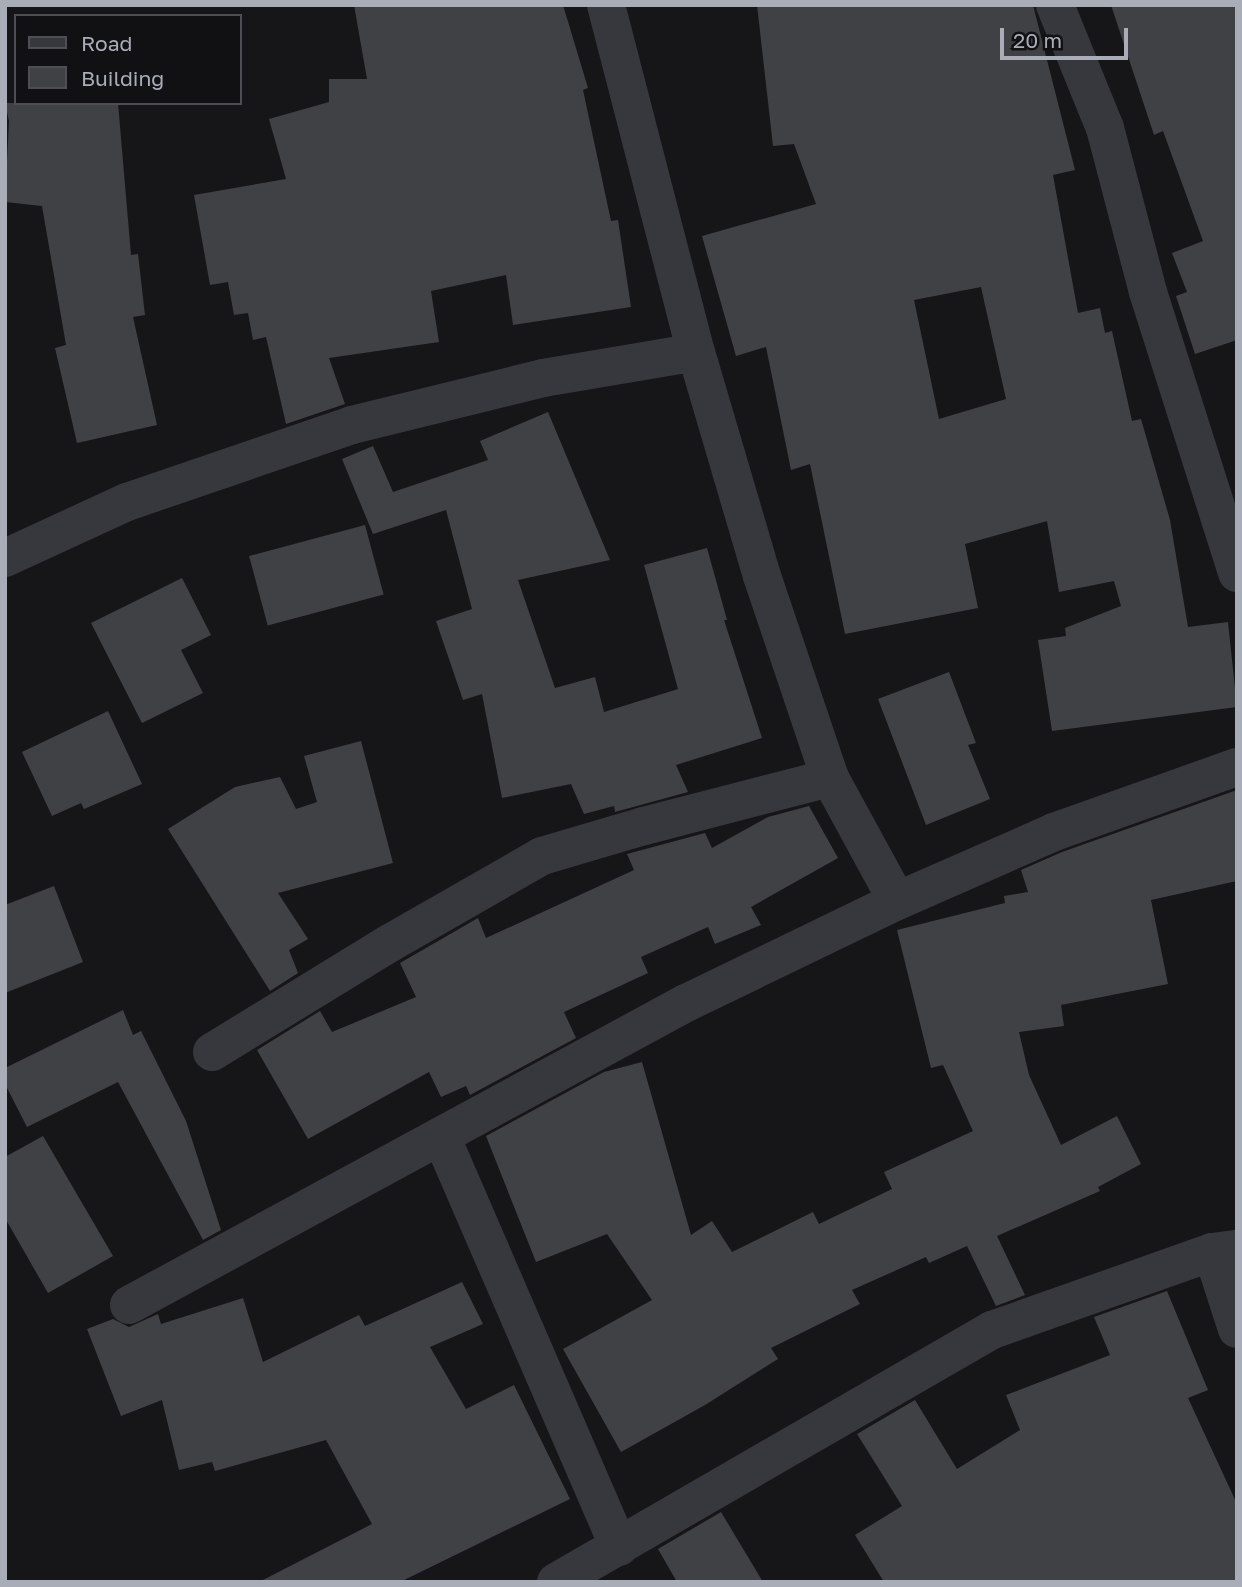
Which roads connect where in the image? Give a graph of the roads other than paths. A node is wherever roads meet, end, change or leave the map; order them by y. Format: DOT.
graph roads {
  1 [pos="606,5"];
  2 [pos="1055,5"];
  3 [pos="696,352"];
  4 [pos="5,558"];
  5 [pos="1237,573"];
  6 [pos="1237,767"];
  7 [pos="830,778"];
  8 [pos="897,901"];
  9 [pos="212,1052"];
  10 [pos="441,1136"];
  11 [pos="1224,1251"];
  12 [pos="129,1306"];
  13 [pos="1237,1329"];
  14 [pos="619,1546"];
  15 [pos="556,1582"];
  1 -- 3 [label="street"];
  2 -- 5 [label="street"];
  3 -- 4 [label="street"];
  3 -- 7 [label="street"];
  6 -- 8 [label="street"];
  7 -- 8 [label="street"];
  7 -- 9 [label="street"];
  8 -- 10 [label="street"];
  10 -- 12 [label="street"];
  10 -- 14 [label="street"];
  11 -- 13 [label="street"];
  11 -- 14 [label="street"];
  14 -- 15 [label="street"];
}
